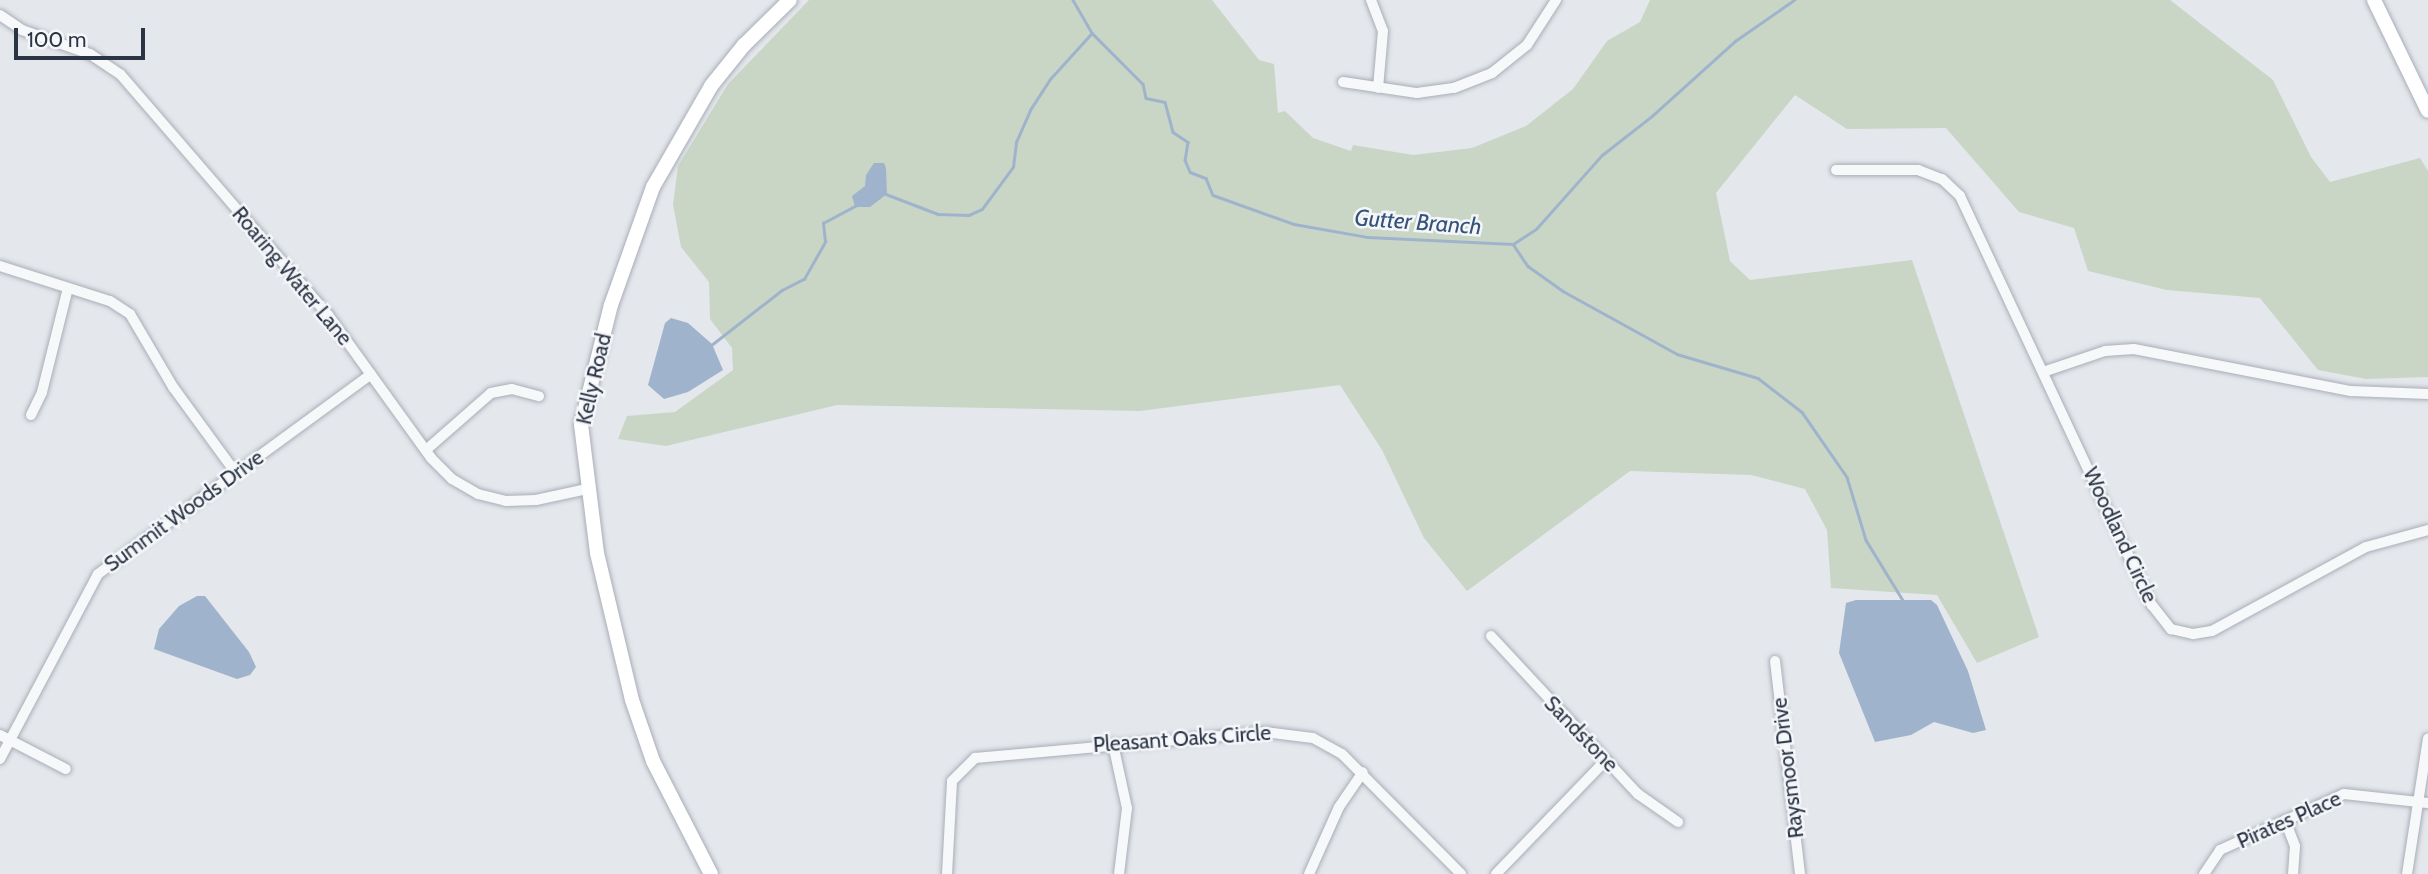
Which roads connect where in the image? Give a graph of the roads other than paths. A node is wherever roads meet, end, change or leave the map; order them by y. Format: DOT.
graph roads {
  1 [pos="790,0"];
  2 [pos="1371,0"];
  3 [pos="1556,0"];
  4 [pos="2376,3"];
  5 [pos="0,15"];
  6 [pos="1343,82"];
  7 [pos="1378,88"];
  8 [pos="2428,111"];
  9 [pos="1836,170"];
  10 [pos="0,266"];
  11 [pos="68,288"];
  12 [pos="2046,371"];
  13 [pos="371,374"];
  14 [pos="2428,394"];
  15 [pos="539,396"];
  16 [pos="31,415"];
  17 [pos="426,450"];
  18 [pos="236,473"];
  19 [pos="587,489"];
  20 [pos="2428,530"];
  21 [pos="1491,636"];
  22 [pos="1775,661"];
  23 [pos="5,738"];
  24 [pos="2428,739"];
  25 [pos="1113,744"];
  26 [pos="0,759"];
  27 [pos="1605,760"];
  28 [pos="66,769"];
  29 [pos="1363,772"];
  30 [pos="2416,802"];
  31 [pos="2428,803"];
  32 [pos="2284,820"];
  33 [pos="1678,822"];
  34 [pos="710,874"];
  35 [pos="947,874"];
  36 [pos="1119,874"];
  37 [pos="1309,874"];
  38 [pos="1461,874"];
  39 [pos="1496,874"];
  40 [pos="1801,874"];
  41 [pos="2204,874"];
  42 [pos="2294,874"];
  43 [pos="2407,874"];
  1 -- 19 [label="street, Kelly Road"];
  2 -- 7 [label="street"];
  3 -- 7 [label="street"];
  4 -- 8 [label="street"];
  5 -- 13 [label="street, Roaring Water Lane"];
  6 -- 7 [label="street"];
  9 -- 12 [label="street, Woodland Circle"];
  10 -- 11 [label="street"];
  11 -- 16 [label="street"];
  11 -- 18 [label="street"];
  12 -- 14 [label="street"];
  12 -- 20 [label="street, Woodland Circle"];
  13 -- 17 [label="street, Roaring Water Lane"];
  13 -- 18 [label="street, Summit Woods Drive"];
  15 -- 17 [label="street"];
  17 -- 19 [label="street, Roaring Water Lane"];
  18 -- 23 [label="street, Summit Woods Drive"];
  19 -- 34 [label="street, Kelly Road"];
  21 -- 27 [label="street, Sandstone"];
  22 -- 40 [label="street, Raysmoor Drive"];
  23 -- 26 [label="street, Summit Woods Drive"];
  23 -- 28 [label="street"];
  24 -- 30 [label="street"];
  25 -- 29 [label="street, Pleasant Oaks Circle"];
  25 -- 35 [label="street, Pleasant Oaks Circle"];
  25 -- 36 [label="street"];
  27 -- 33 [label="street, Sandstone"];
  27 -- 39 [label="street"];
  29 -- 37 [label="street"];
  29 -- 38 [label="street, Pleasant Oaks Circle"];
  30 -- 31 [label="street, Pirates Place"];
  30 -- 32 [label="street, Pirates Place"];
  30 -- 43 [label="street"];
  32 -- 41 [label="street, Pirates Place"];
  32 -- 42 [label="street"];
}
